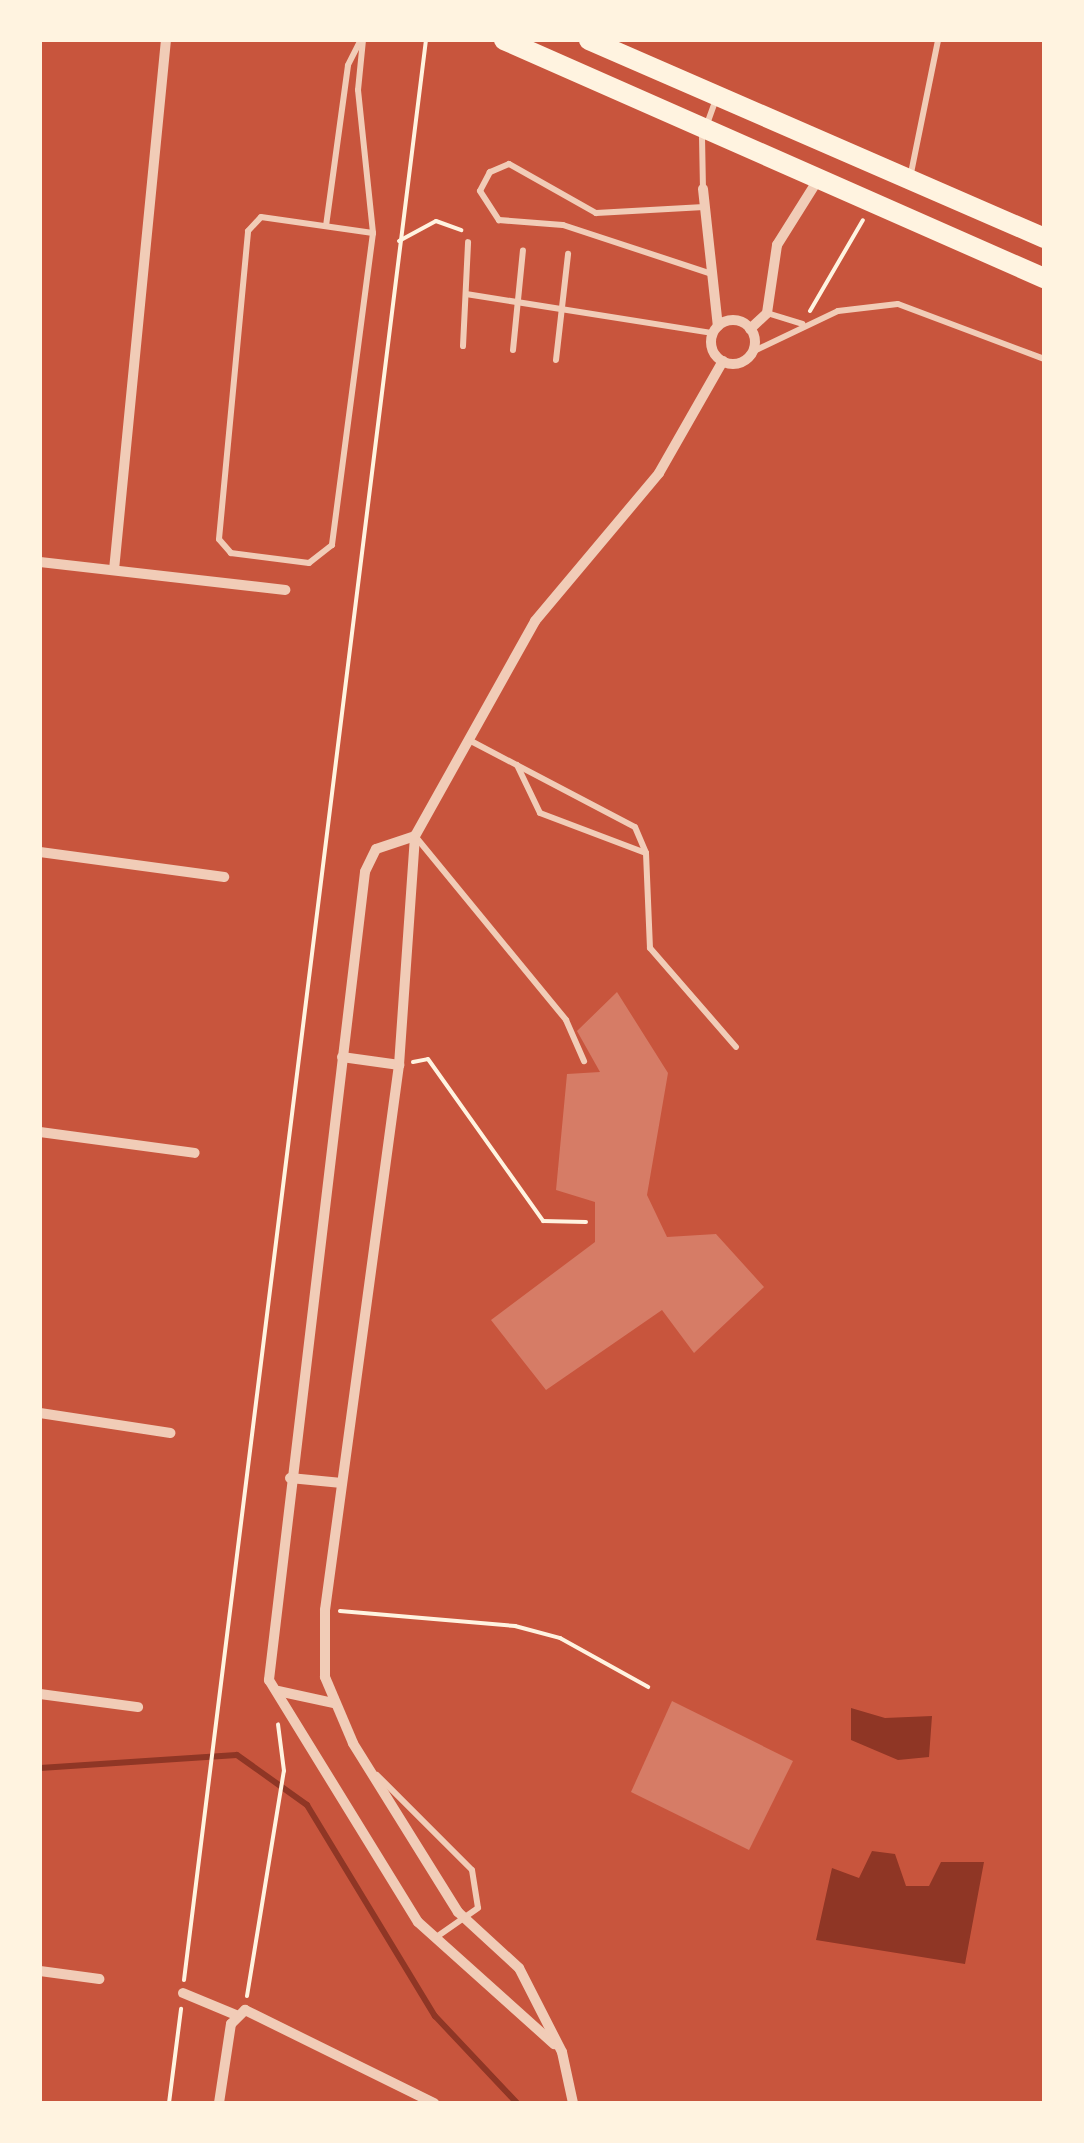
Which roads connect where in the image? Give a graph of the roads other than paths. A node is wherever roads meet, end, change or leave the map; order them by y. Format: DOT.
graph roads {
  1 [pos="166,40"];
  2 [pos="362,40"];
  3 [pos="504,40"];
  4 [pos="589,40"];
  5 [pos="938,40"];
  6 [pos="718,94"];
  7 [pos="706,126"];
  8 [pos="819,178"];
  9 [pos="909,179"];
  10 [pos="703,189"];
  11 [pos="704,207"];
  12 [pos="326,226"];
  13 [pos="373,233"];
  14 [pos="1044,238"];
  15 [pos="468,242"];
  16 [pos="523,250"];
  17 [pos="568,254"];
  18 [pos="714,274"];
  19 [pos="1044,278"];
  20 [pos="466,294"];
  21 [pos="518,303"];
  22 [pos="562,310"];
  23 [pos="766,313"];
  24 [pos="804,324"];
  25 [pos="750,328"];
  26 [pos="716,330"];
  27 [pos="463,346"];
  28 [pos="513,350"];
  29 [pos="752,352"];
  30 [pos="1044,359"];
  31 [pos="556,360"];
  32 [pos="723,361"];
  33 [pos="40,562"];
  34 [pos="114,570"];
  35 [pos="286,590"];
  36 [pos="470,740"];
  37 [pos="516,764"];
  38 [pos="415,836"];
  39 [pos="40,852"];
  40 [pos="646,853"];
  41 [pos="224,877"];
  42 [pos="736,1047"];
  43 [pos="342,1057"];
  44 [pos="584,1061"];
  45 [pos="399,1065"];
  46 [pos="40,1132"];
  47 [pos="195,1153"];
  48 [pos="40,1413"];
  49 [pos="170,1432"];
  50 [pos="290,1478"];
  51 [pos="342,1483"];
  52 [pos="278,1691"];
  53 [pos="40,1694"];
  54 [pos="333,1703"];
  55 [pos="138,1707"];
  56 [pos="368,1768"];
  57 [pos="468,1922"];
  58 [pos="434,1938"];
  59 [pos="40,1971"];
  60 [pos="99,1979"];
  61 [pos="183,1992"];
  62 [pos="241,2012"];
  63 [pos="562,2052"];
  64 [pos="572,2097"];
  65 [pos="218,2103"];
  66 [pos="434,2103"];
  1 -- 34 [label="street"];
  2 -- 12 [label="lane"];
  2 -- 13 [label="lane"];
  3 -- 7 [label="main road"];
  4 -- 6 [label="main road"];
  5 -- 9 [label="lane"];
  6 -- 7 [label="lane"];
  6 -- 9 [label="main road"];
  7 -- 8 [label="main road"];
  7 -- 10 [label="lane"];
  8 -- 19 [label="main road"];
  8 -- 23 [label="street"];
  9 -- 14 [label="main road"];
  10 -- 11 [label="street"];
  11 -- 18 [label="street"];
  11 -- 18 [label="lane"];
  12 -- 13 [label="lane"];
  12 -- 13 [label="lane"];
  15 -- 20 [label="lane"];
  16 -- 21 [label="lane"];
  17 -- 22 [label="lane"];
  18 -- 26 [label="street"];
  20 -- 21 [label="lane"];
  20 -- 27 [label="lane"];
  21 -- 22 [label="lane"];
  21 -- 28 [label="lane"];
  22 -- 26 [label="lane"];
  22 -- 31 [label="lane"];
  23 -- 24 [label="lane"];
  23 -- 25 [label="street"];
  24 -- 29 [label="lane"];
  24 -- 30 [label="lane"];
  25 -- 26 [label="street"];
  25 -- 29 [label="street"];
  26 -- 32 [label="street"];
  29 -- 32 [label="street"];
  32 -- 36 [label="street"];
  33 -- 34 [label="street"];
  34 -- 35 [label="street"];
  36 -- 37 [label="lane"];
  36 -- 38 [label="street"];
  37 -- 40 [label="lane"];
  37 -- 40 [label="lane"];
  38 -- 43 [label="street"];
  38 -- 44 [label="lane"];
  38 -- 45 [label="street"];
  39 -- 41 [label="street"];
  40 -- 42 [label="lane"];
  43 -- 45 [label="street"];
  43 -- 50 [label="street"];
  45 -- 51 [label="street"];
  46 -- 47 [label="street"];
  48 -- 49 [label="street"];
  50 -- 51 [label="street"];
  50 -- 52 [label="street"];
  51 -- 54 [label="street"];
  52 -- 54 [label="street"];
  52 -- 58 [label="street"];
  53 -- 55 [label="street"];
  54 -- 56 [label="street"];
  56 -- 57 [label="street"];
  56 -- 57 [label="lane"];
  57 -- 58 [label="lane"];
  57 -- 63 [label="street"];
  58 -- 63 [label="street"];
  59 -- 60 [label="street"];
  61 -- 62 [label="street"];
  62 -- 65 [label="street"];
  62 -- 66 [label="street"];
  63 -- 64 [label="street"];
}
